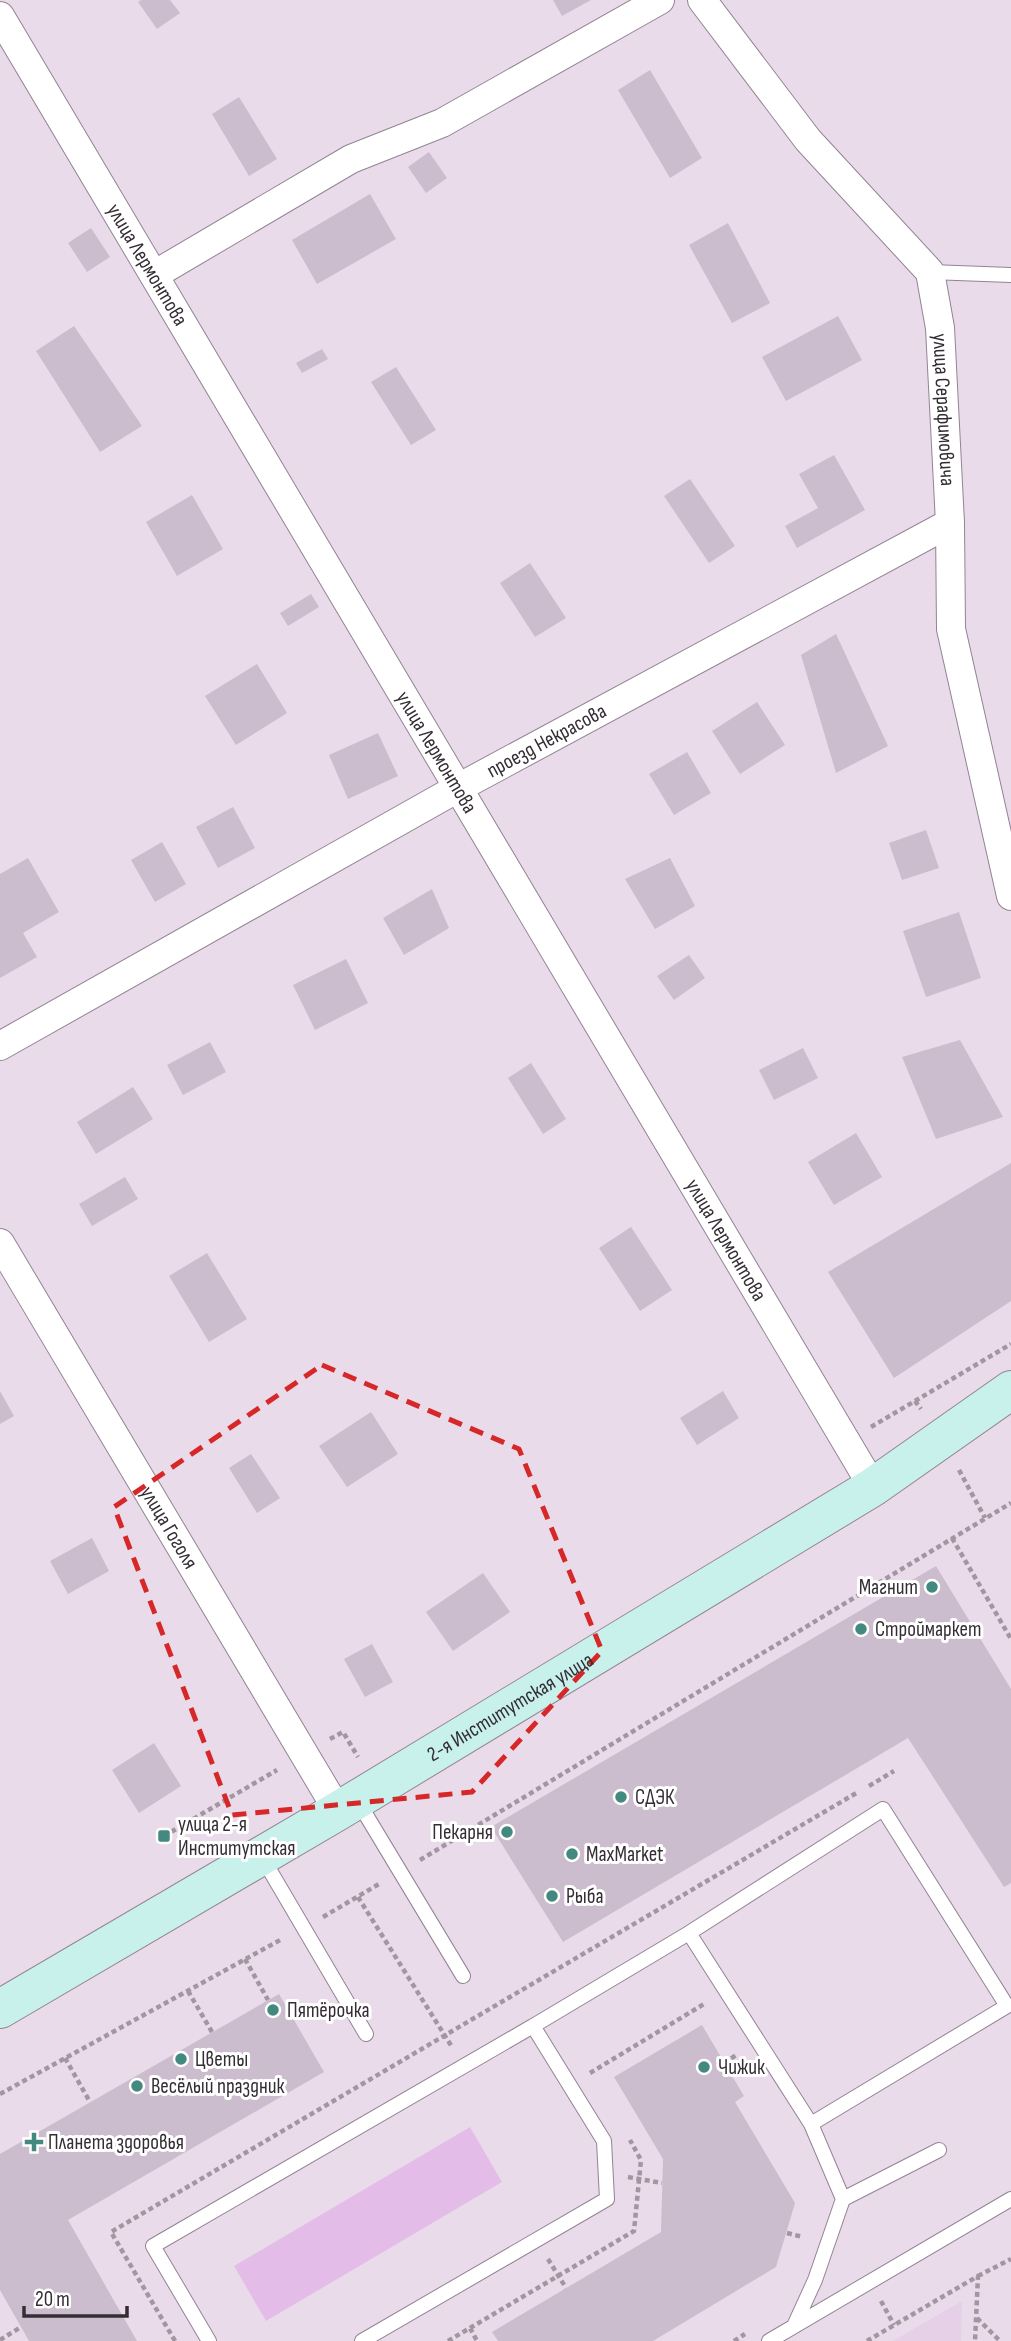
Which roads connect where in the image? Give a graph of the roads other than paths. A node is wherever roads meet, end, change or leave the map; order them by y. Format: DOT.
graph roads {
  1 [pos="660,0"];
  2 [pos="702,0"];
  3 [pos="0,16"];
  4 [pos="929,272"];
  5 [pos="154,275"];
  6 [pos="1011,275"];
  7 [pos="950,523"];
  8 [pos="458,788"];
  9 [pos="1011,896"];
  10 [pos="0,1046"];
  11 [pos="0,1242"];
  12 [pos="1011,1390"];
  13 [pos="873,1487"];
  14 [pos="347,1805"];
  15 [pos="262,1855"];
  16 [pos="689,1933"];
  17 [pos="463,1976"];
  18 [pos="0,2009"];
  19 [pos="533,2026"];
  20 [pos="366,2034"];
  21 [pos="811,2124"];
  22 [pos="939,2150"];
  23 [pos="842,2199"];
  24 [pos="1011,2199"];
  25 [pos="794,2326"];
  26 [pos="384,2336"];
  27 [pos="209,2341"];
  28 [pos="362,2341"];
  29 [pos="769,2341"];
  1 -- 5 [label="street"];
  2 -- 4 [label="street"];
  3 -- 5 [label="street, улица Лермонтова"];
  4 -- 6 [label="lane"];
  4 -- 7 [label="street, улица Серафимовича"];
  5 -- 8 [label="street, улица Лермонтова"];
  7 -- 8 [label="street, проезд Некрасова"];
  7 -- 9 [label="street, улица Серафимовича"];
  8 -- 10 [label="street, проезд Некрасова"];
  8 -- 13 [label="street, улица Лермонтова"];
  11 -- 14 [label="street, улица Гоголя"];
  12 -- 13 [label="street, 2-я Институтская улица"];
  13 -- 14 [label="street, 2-я Институтская улица"];
  14 -- 15 [label="street, 2-я Институтская улица"];
  14 -- 17 [label="lane"];
  15 -- 18 [label="street, 2-я Институтская улица"];
  15 -- 20 [label="lane"];
  16 -- 19 [label="lane"];
  16 -- 21 [label="lane"];
  16 -- 21 [label="lane"];
  19 -- 26 [label="lane"];
  19 -- 27 [label="lane"];
  21 -- 23 [label="lane"];
  22 -- 23 [label="lane"];
  23 -- 25 [label="lane"];
  24 -- 25 [label="lane"];
  25 -- 29 [label="lane"];
  26 -- 28 [label="lane"];
}
